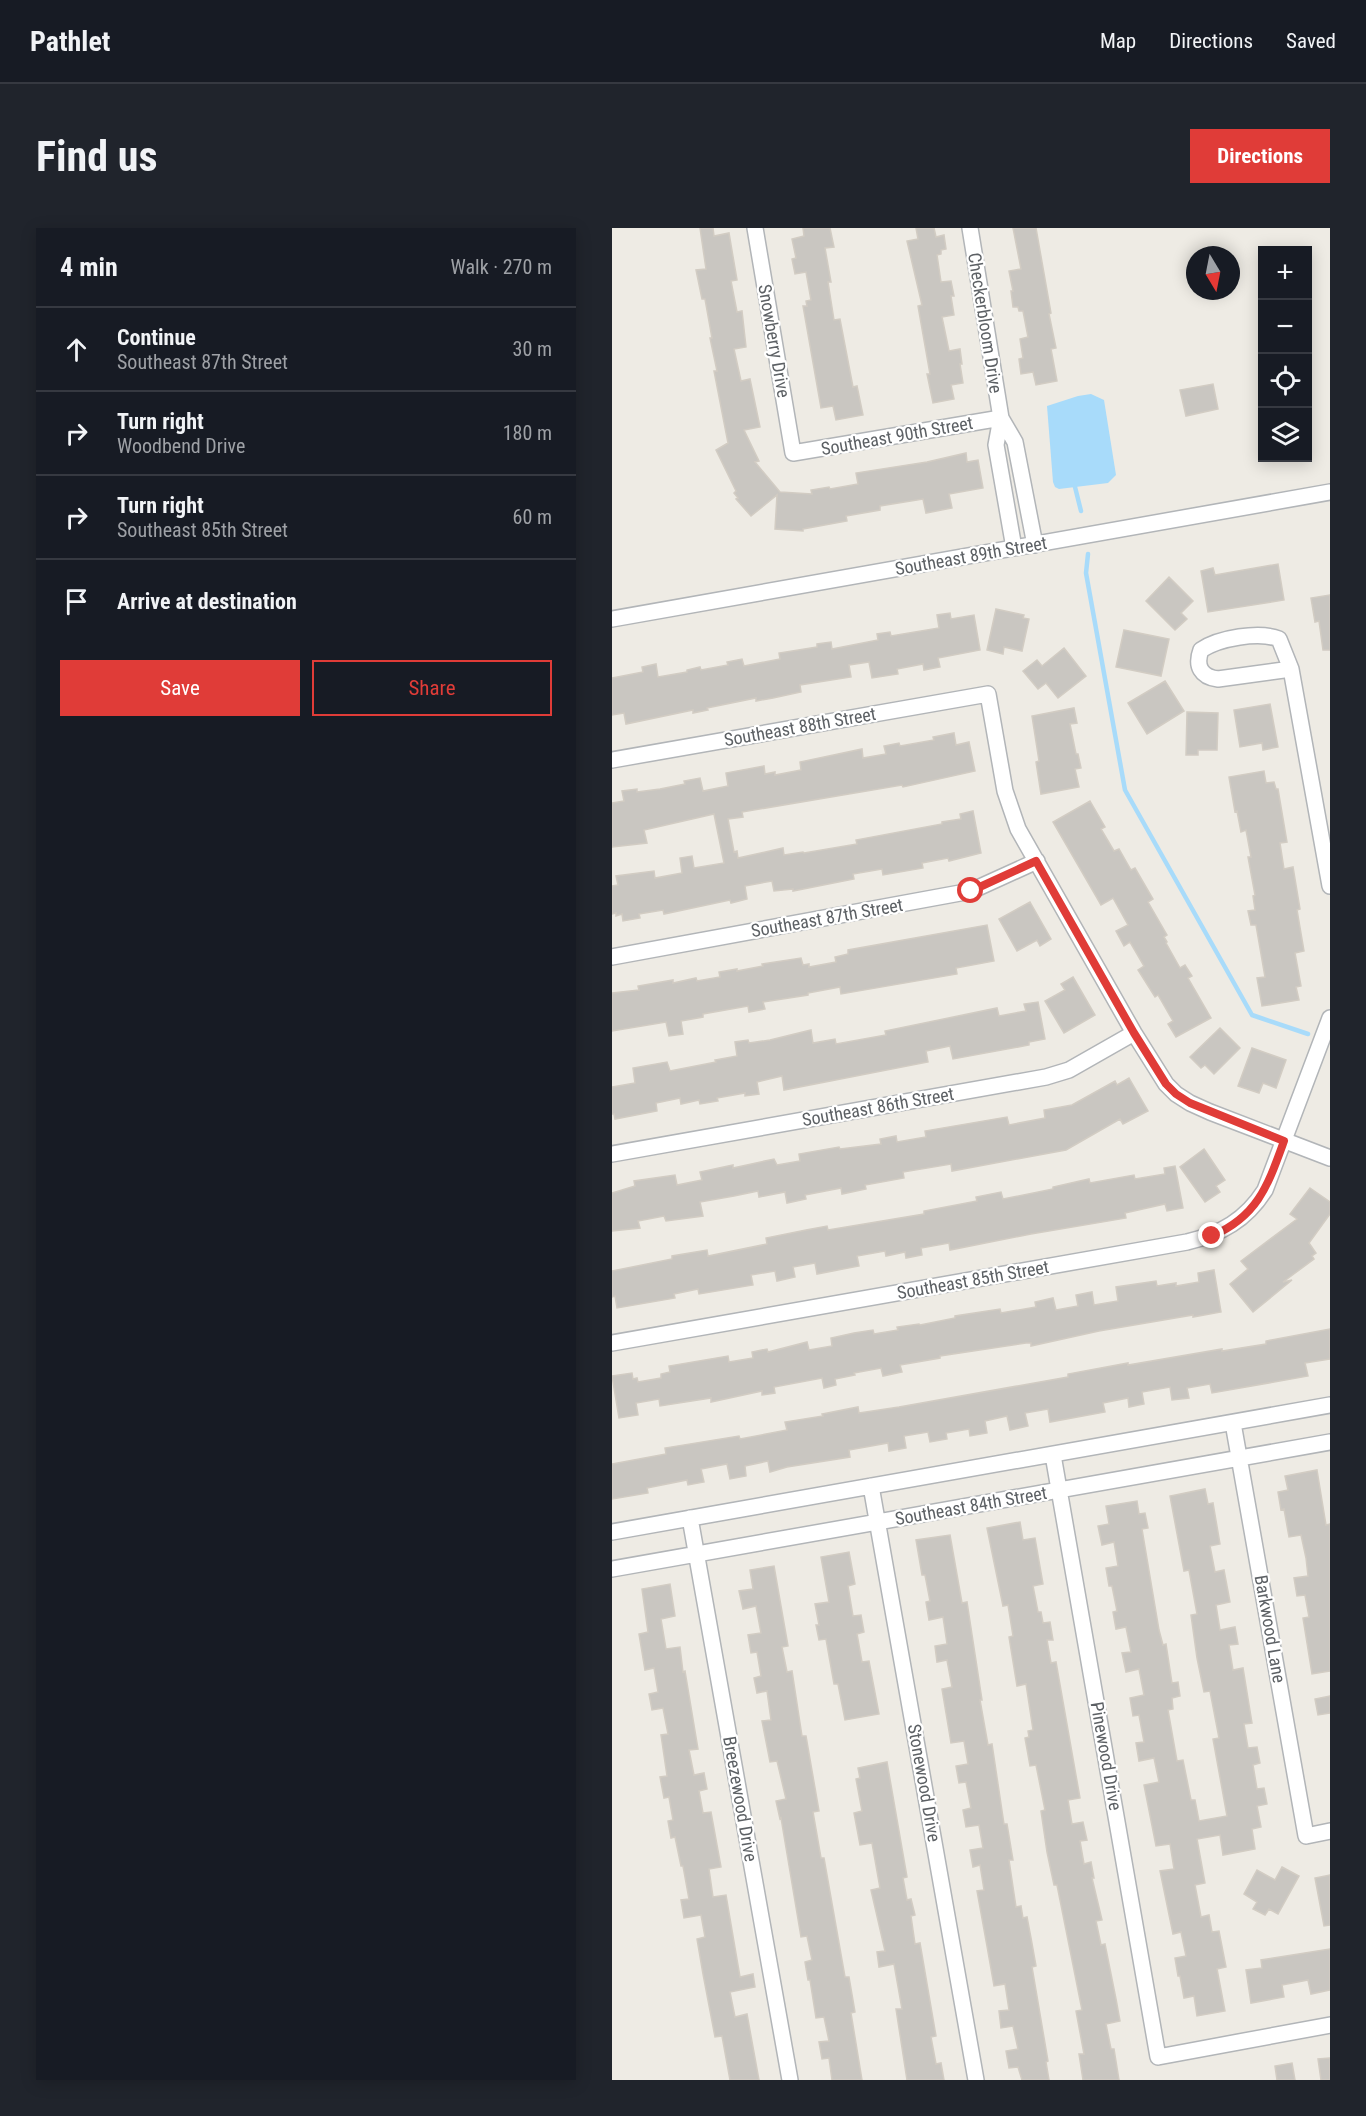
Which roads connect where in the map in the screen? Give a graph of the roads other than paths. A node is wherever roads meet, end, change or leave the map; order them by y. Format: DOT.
graph roads {
  1 [pos="755,228"];
  2 [pos="970,228"];
  3 [pos="1001,418"];
  4 [pos="793,453"];
  5 [pos="1330,492"];
  6 [pos="1035,545"];
  7 [pos="1014,548"];
  8 [pos="612,620"];
  9 [pos="1291,669"];
  10 [pos="612,760"];
  11 [pos="1036,861"];
  12 [pos="1330,886"];
  13 [pos="612,957"];
  14 [pos="1330,1018"];
  15 [pos="1134,1033"];
  16 [pos="1284,1141"];
  17 [pos="612,1154"];
  18 [pos="1330,1158"];
  19 [pos="612,1343"];
  20 [pos="1330,1405"];
  21 [pos="1233,1423"];
  22 [pos="1330,1442"];
  23 [pos="1053,1455"];
  24 [pos="1240,1458"];
  25 [pos="871,1486"];
  26 [pos="1060,1491"];
  27 [pos="690,1518"];
  28 [pos="878,1523"];
  29 [pos="612,1532"];
  30 [pos="698,1555"];
  31 [pos="612,1569"];
  32 [pos="1330,1831"];
  33 [pos="1330,2025"];
  34 [pos="790,2080"];
  35 [pos="976,2080"];
  1 -- 4 [label="street, Snowberry Drive"];
  2 -- 3 [label="street, Checkerbloom Drive"];
  3 -- 4 [label="street, Southeast 90th Street"];
  3 -- 6 [label="street, Checkerbloom Drive"];
  3 -- 7 [label="street, Checkerbloom Drive"];
  5 -- 6 [label="street, Southeast 89th Street"];
  6 -- 7 [label="street, Southeast 89th Street"];
  7 -- 8 [label="street, Southeast 89th Street"];
  9 -- 9 [label="street"];
  9 -- 12 [label="street"];
  10 -- 11 [label="street, Southeast 88th Street"];
  11 -- 13 [label="street, Southeast 87th Street"];
  11 -- 15 [label="street"];
  14 -- 16 [label="street, Southeast 85th Street"];
  15 -- 16 [label="street"];
  15 -- 17 [label="street, Southeast 86th Street"];
  16 -- 18 [label="street"];
  16 -- 19 [label="street, Southeast 85th Street"];
  20 -- 21 [label="street, Southeast 84th Street"];
  21 -- 23 [label="street, Southeast 84th Street"];
  21 -- 24 [label="street, Barkwood Lane"];
  22 -- 24 [label="street, Southeast 84th Street"];
  23 -- 25 [label="street, Southeast 84th Street"];
  23 -- 26 [label="street, Pinewood Drive"];
  24 -- 26 [label="street, Southeast 84th Street"];
  24 -- 32 [label="street, Barkwood Lane"];
  25 -- 27 [label="street, Southeast 84th Street"];
  25 -- 28 [label="street, Stonewood Drive"];
  26 -- 28 [label="street, Southeast 84th Street"];
  26 -- 33 [label="street, Pinewood Drive"];
  27 -- 29 [label="street, Southeast 84th Street"];
  27 -- 30 [label="street, Breezewood Drive"];
  28 -- 30 [label="street, Southeast 84th Street"];
  28 -- 35 [label="street, Stonewood Drive"];
  30 -- 31 [label="street, Southeast 84th Street"];
  30 -- 34 [label="street, Breezewood Drive"];
}
